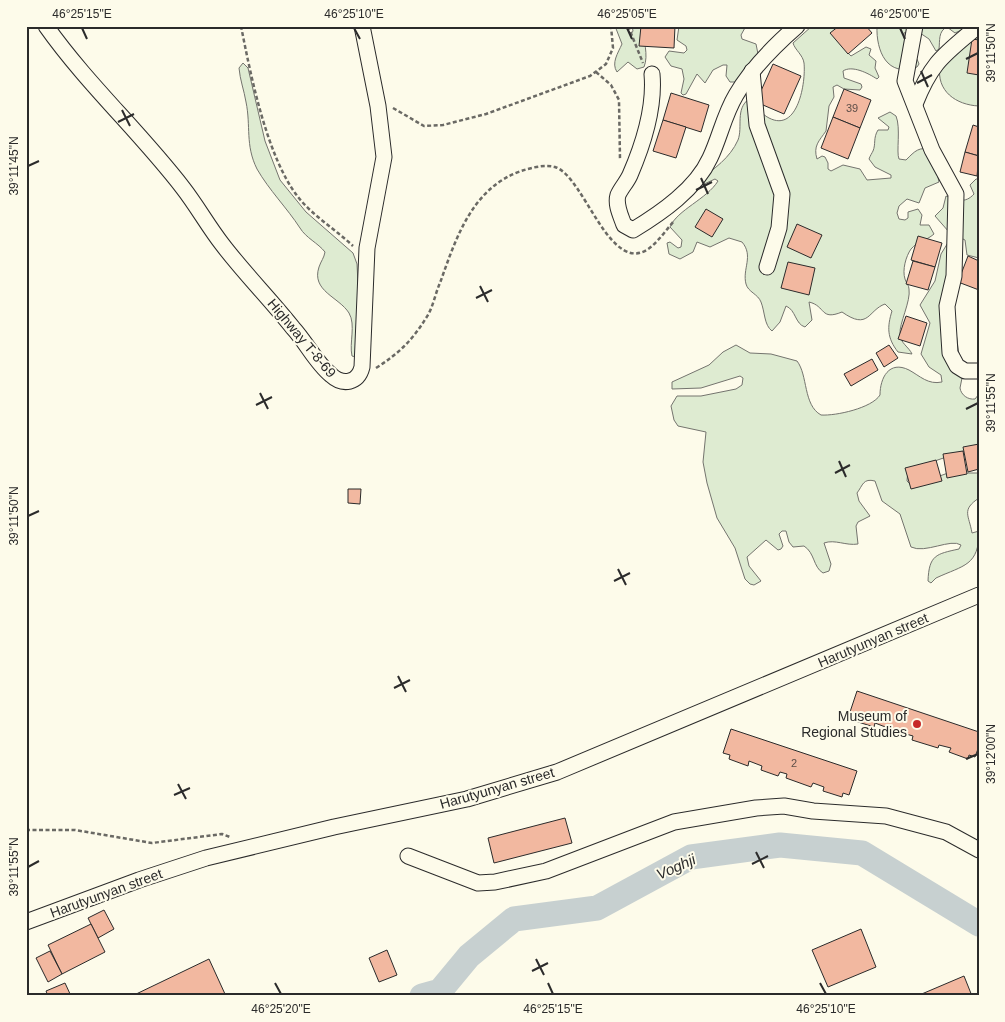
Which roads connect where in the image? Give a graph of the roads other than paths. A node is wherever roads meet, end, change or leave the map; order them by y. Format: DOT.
graph roads {
  1 [pos="46,26"];
  2 [pos="362,26"];
  3 [pos="797,26"];
  4 [pos="915,26"];
  5 [pos="978,26"];
  6 [pos="752,71"];
  7 [pos="652,74"];
  8 [pos="914,104"];
  9 [pos="767,267"];
  10 [pos="979,371"];
  11 [pos="979,595"];
  12 [pos="979,850"];
  13 [pos="408,856"];
  14 [pos="26,922"];
  1 -- 2 [label="street, Highway T-8-69"];
  3 -- 6 [label="street"];
  4 -- 8 [label="street"];
  5 -- 8 [label="street"];
  6 -- 7 [label="street"];
  6 -- 9 [label="street"];
  8 -- 10 [label="street"];
  11 -- 14 [label="street, Harutyunyan street"];
  12 -- 13 [label="street"];
}
